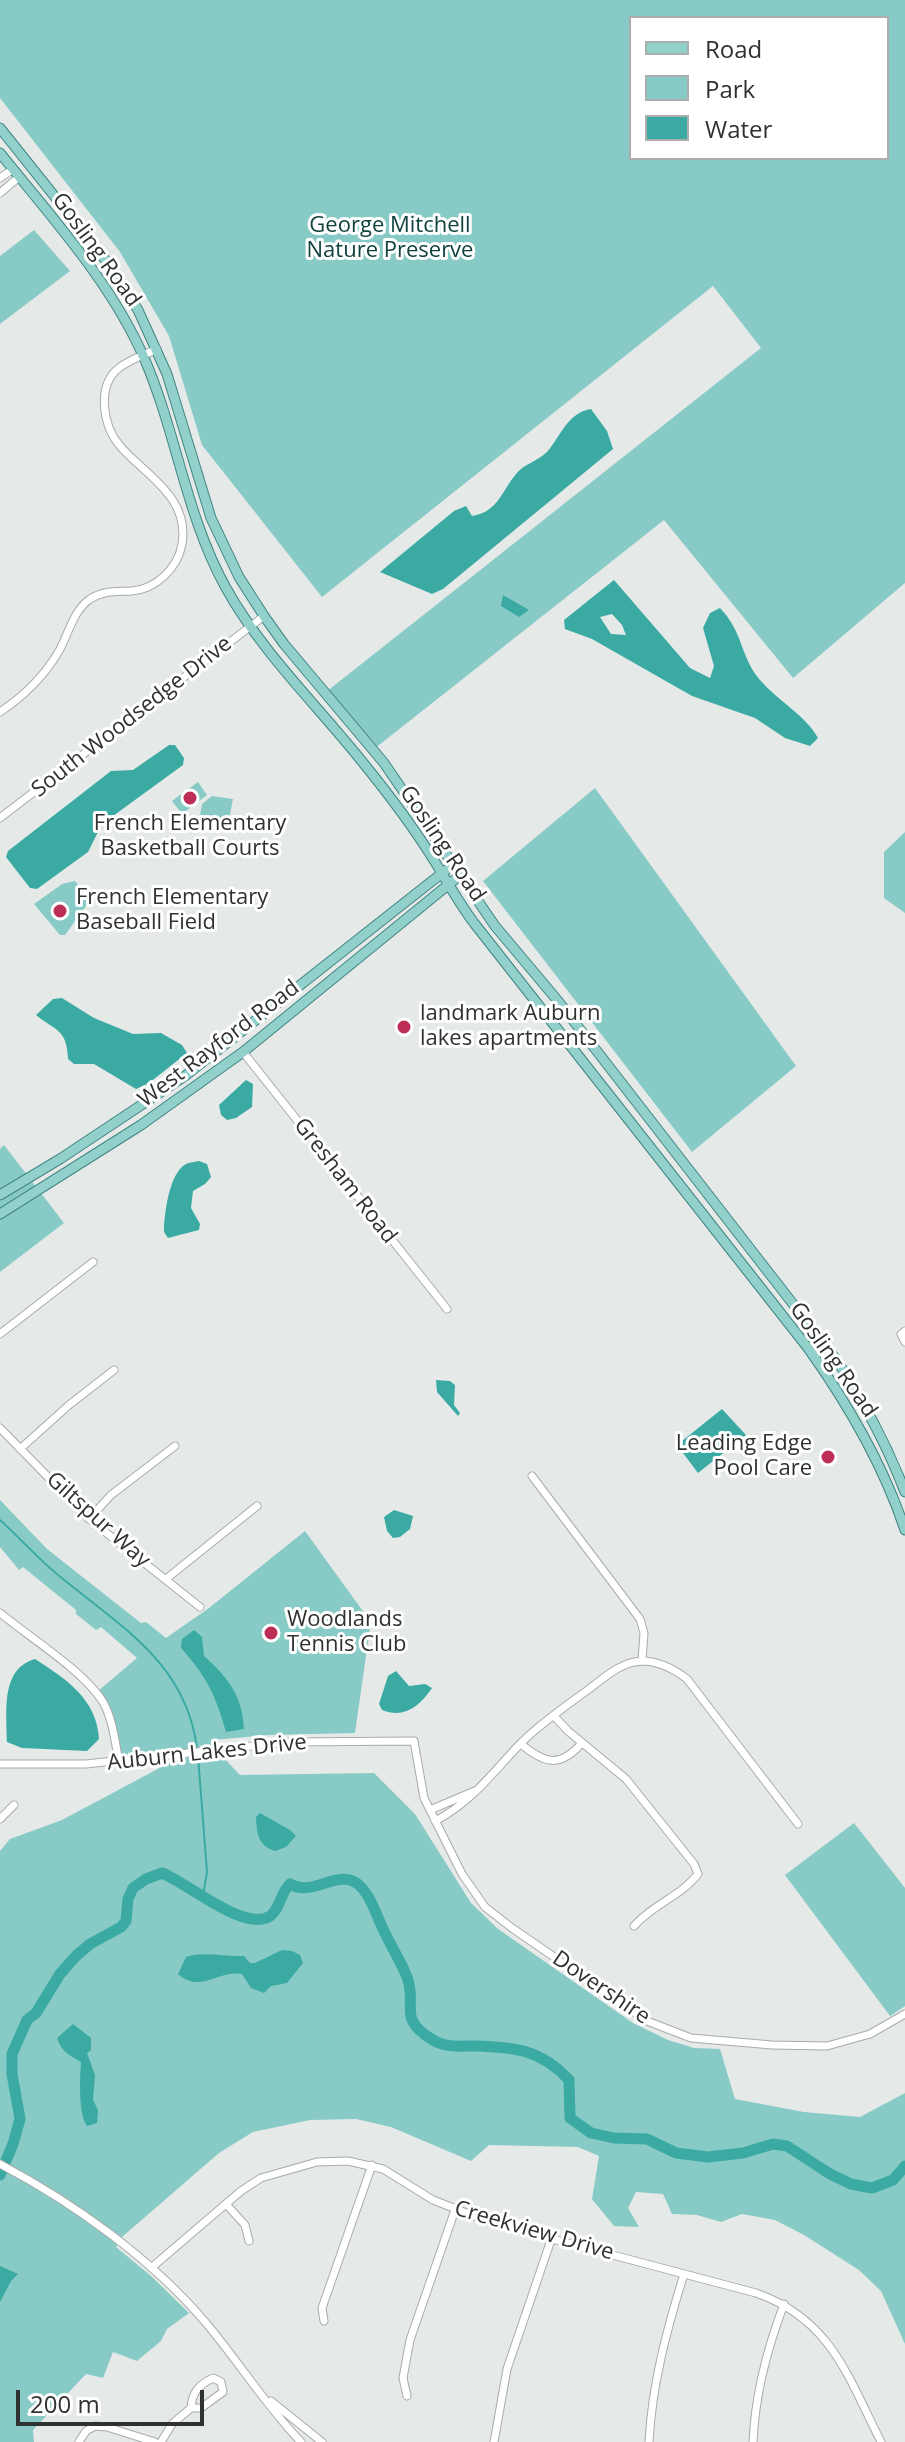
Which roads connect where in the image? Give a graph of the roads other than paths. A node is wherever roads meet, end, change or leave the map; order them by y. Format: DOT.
graph roads {
  1 [pos="0,128"];
  2 [pos="0,153"];
  3 [pos="16,173"];
  4 [pos="0,178"];
  5 [pos="0,193"];
  6 [pos="157,349"];
  7 [pos="143,355"];
  8 [pos="264,616"];
  9 [pos="251,625"];
  10 [pos="0,712"];
  11 [pos="0,818"];
  12 [pos="453,864"];
  13 [pos="441,874"];
  14 [pos="459,876"];
  15 [pos="448,887"];
  16 [pos="243,1052"];
  17 [pos="60,1159"];
  18 [pos="69,1172"];
  19 [pos="0,1195"];
  20 [pos="0,1214"];
  21 [pos="93,1262"];
  22 [pos="447,1309"];
  23 [pos="0,1334"];
  24 [pos="114,1370"];
  25 [pos="0,1428"];
  26 [pos="175,1446"];
  27 [pos="20,1449"];
  28 [pos="532,1476"];
  29 [pos="902,1496"];
  30 [pos="257,1506"];
  31 [pos="902,1510"];
  32 [pos="89,1519"];
  33 [pos="905,1530"];
  34 [pos="166,1579"];
  35 [pos="200,1607"];
  36 [pos="0,1613"];
  37 [pos="642,1661"];
  38 [pos="554,1716"];
  39 [pos="414,1741"];
  40 [pos="582,1743"];
  41 [pos="521,1744"];
  42 [pos="119,1762"];
  43 [pos="0,1764"];
  44 [pos="481,1789"];
  45 [pos="14,1805"];
  46 [pos="430,1810"];
  47 [pos="0,1819"];
  48 [pos="435,1821"];
  49 [pos="798,1824"];
  50 [pos="634,1926"];
  51 [pos="905,2014"];
  52 [pos="0,2164"];
  53 [pos="372,2165"];
  54 [pos="226,2204"];
  55 [pos="455,2210"];
  56 [pos="552,2237"];
  57 [pos="249,2241"];
  58 [pos="151,2268"];
  59 [pos="684,2274"];
  60 [pos="784,2304"];
  61 [pos="324,2321"];
  62 [pos="258,2390"];
  63 [pos="407,2396"];
  64 [pos="191,2408"];
  65 [pos="79,2442"];
  66 [pos="158,2442"];
  67 [pos="301,2442"];
  68 [pos="322,2442"];
  69 [pos="494,2442"];
  70 [pos="649,2442"];
  71 [pos="753,2442"];
  72 [pos="881,2442"];
  1 -- 6 [label="main road, Gosling Road"];
  2 -- 3 [label="main road, Gosling Road"];
  3 -- 4 [label="street"];
  3 -- 5 [label="street"];
  3 -- 7 [label="main road, Gosling Road"];
  6 -- 7 [label="street"];
  6 -- 8 [label="main road, Gosling Road"];
  7 -- 9 [label="main road, Gosling Road"];
  7 -- 10 [label="street"];
  8 -- 9 [label="street, South Woodsedge Drive"];
  8 -- 12 [label="main road, Gosling Road"];
  9 -- 11 [label="street, South Woodsedge Drive"];
  9 -- 13 [label="main road, Gosling Road"];
  12 -- 13 [label="main road, West Rayford Road"];
  12 -- 14 [label="main road, Gosling Road"];
  13 -- 15 [label="main road, Gosling Road"];
  13 -- 17 [label="main road, West Rayford Road"];
  14 -- 15 [label="main road, West Rayford Road"];
  14 -- 29 [label="main road, Gosling Road"];
  15 -- 16 [label="main road, West Rayford Road"];
  15 -- 29 [label="main road, Gosling Road"];
  16 -- 18 [label="main road, West Rayford Road"];
  16 -- 22 [label="street, Gresham Road"];
  17 -- 18 [label="main road"];
  17 -- 19 [label="main road, West Rayford Road"];
  18 -- 20 [label="main road, West Rayford Road"];
  21 -- 23 [label="street"];
  24 -- 27 [label="street"];
  25 -- 27 [label="street, Giltspur Way"];
  26 -- 32 [label="street"];
  27 -- 32 [label="street, Giltspur Way"];
  28 -- 37 [label="street"];
  29 -- 31 [label="main road, Gosling Road"];
  30 -- 34 [label="street"];
  31 -- 33 [label="main road, Gosling Road"];
  32 -- 34 [label="street, Giltspur Way"];
  34 -- 35 [label="street, Giltspur Way"];
  36 -- 42 [label="street"];
  37 -- 38 [label="street"];
  37 -- 49 [label="street"];
  38 -- 40 [label="street"];
  38 -- 41 [label="street"];
  39 -- 42 [label="street, Auburn Lakes Drive"];
  39 -- 46 [label="street, Dovershire"];
  40 -- 41 [label="street"];
  40 -- 50 [label="street"];
  41 -- 44 [label="street"];
  42 -- 43 [label="street, Auburn Lakes Drive"];
  44 -- 46 [label="street"];
  44 -- 48 [label="street"];
  45 -- 47 [label="street"];
  46 -- 48 [label="street, Dovershire"];
  48 -- 51 [label="street, Dovershire"];
  52 -- 58 [label="street"];
  53 -- 54 [label="street, Creekview Drive"];
  53 -- 55 [label="street, Creekview Drive"];
  53 -- 61 [label="street"];
  54 -- 57 [label="street"];
  54 -- 58 [label="street, Creekview Drive"];
  55 -- 56 [label="street, Creekview Drive"];
  55 -- 63 [label="street"];
  56 -- 59 [label="street, Creekview Drive"];
  56 -- 69 [label="street"];
  58 -- 62 [label="street"];
  59 -- 60 [label="street, Creekview Drive"];
  59 -- 70 [label="street"];
  60 -- 71 [label="street"];
  60 -- 72 [label="street, Creekview Drive"];
  62 -- 67 [label="street"];
  62 -- 68 [label="street"];
  64 -- 64 [label="street"];
  64 -- 66 [label="street"];
  65 -- 66 [label="street"];
}
